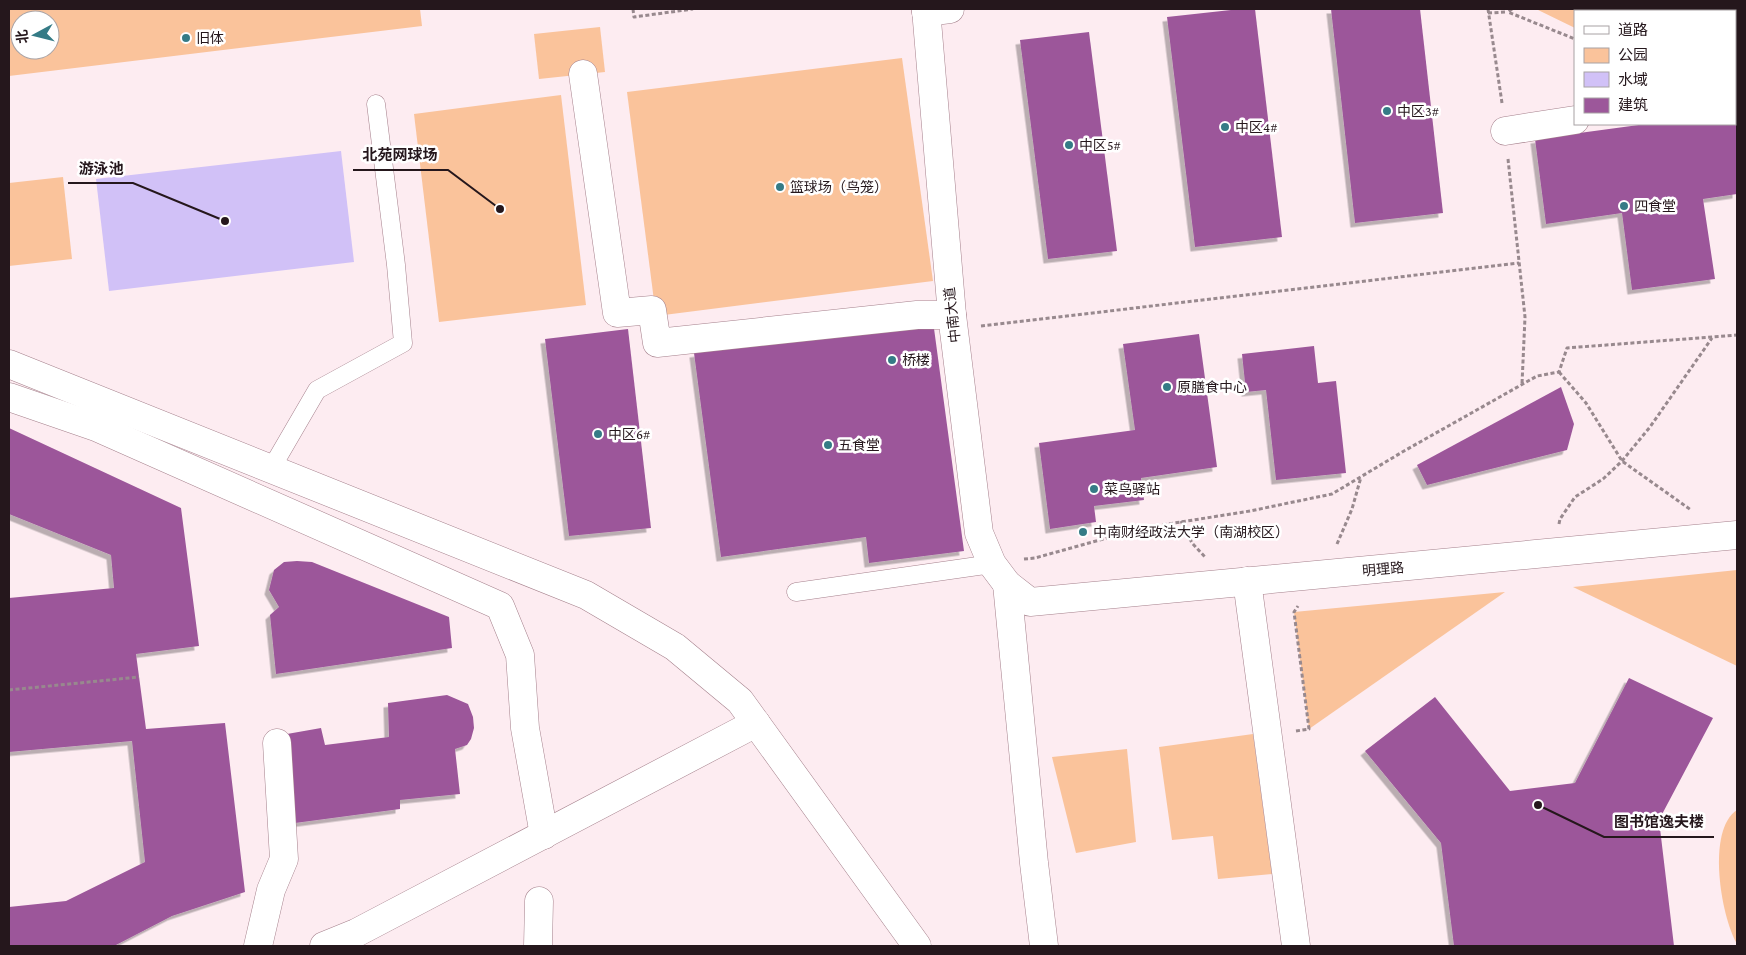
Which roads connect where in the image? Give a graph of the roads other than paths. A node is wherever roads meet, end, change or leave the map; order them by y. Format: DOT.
graph roads {
  1 [pos="934,10"];
  2 [pos="583,74"];
  3 [pos="376,104"];
  4 [pos="1574,120"];
  5 [pos="1504,131"];
  6 [pos="952,322"];
  7 [pos="9,364"];
  8 [pos="9,397"];
  9 [pos="272,469"];
  10 [pos="1733,536"];
  11 [pos="999,574"];
  12 [pos="1247,582"];
  13 [pos="796,592"];
  14 [pos="1030,602"];
  15 [pos="756,722"];
  16 [pos="277,742"];
  17 [pos="544,835"];
  18 [pos="540,902"];
  19 [pos="359,940"];
  20 [pos="258,946"];
  21 [pos="324,946"];
  22 [pos="538,946"];
  23 [pos="918,946"];
  24 [pos="1044,946"];
  25 [pos="1296,946"];
  1 -- 6 [label="street, 中南大道"];
  2 -- 6 [label="street"];
  3 -- 9 [label="lane"];
  4 -- 5 [label="street"];
  6 -- 11 [label="street, 中南大道"];
  7 -- 9 [label="street"];
  8 -- 17 [label="street"];
  9 -- 15 [label="street"];
  10 -- 12 [label="street, 明理路"];
  11 -- 13 [label="lane"];
  11 -- 14 [label="street, 中南大道"];
  11 -- 24 [label="street"];
  12 -- 14 [label="street, 明理路"];
  12 -- 25 [label="street"];
  15 -- 17 [label="street"];
  15 -- 23 [label="street"];
  16 -- 20 [label="street"];
  17 -- 19 [label="street"];
  18 -- 22 [label="street"];
  19 -- 21 [label="street"];
}
